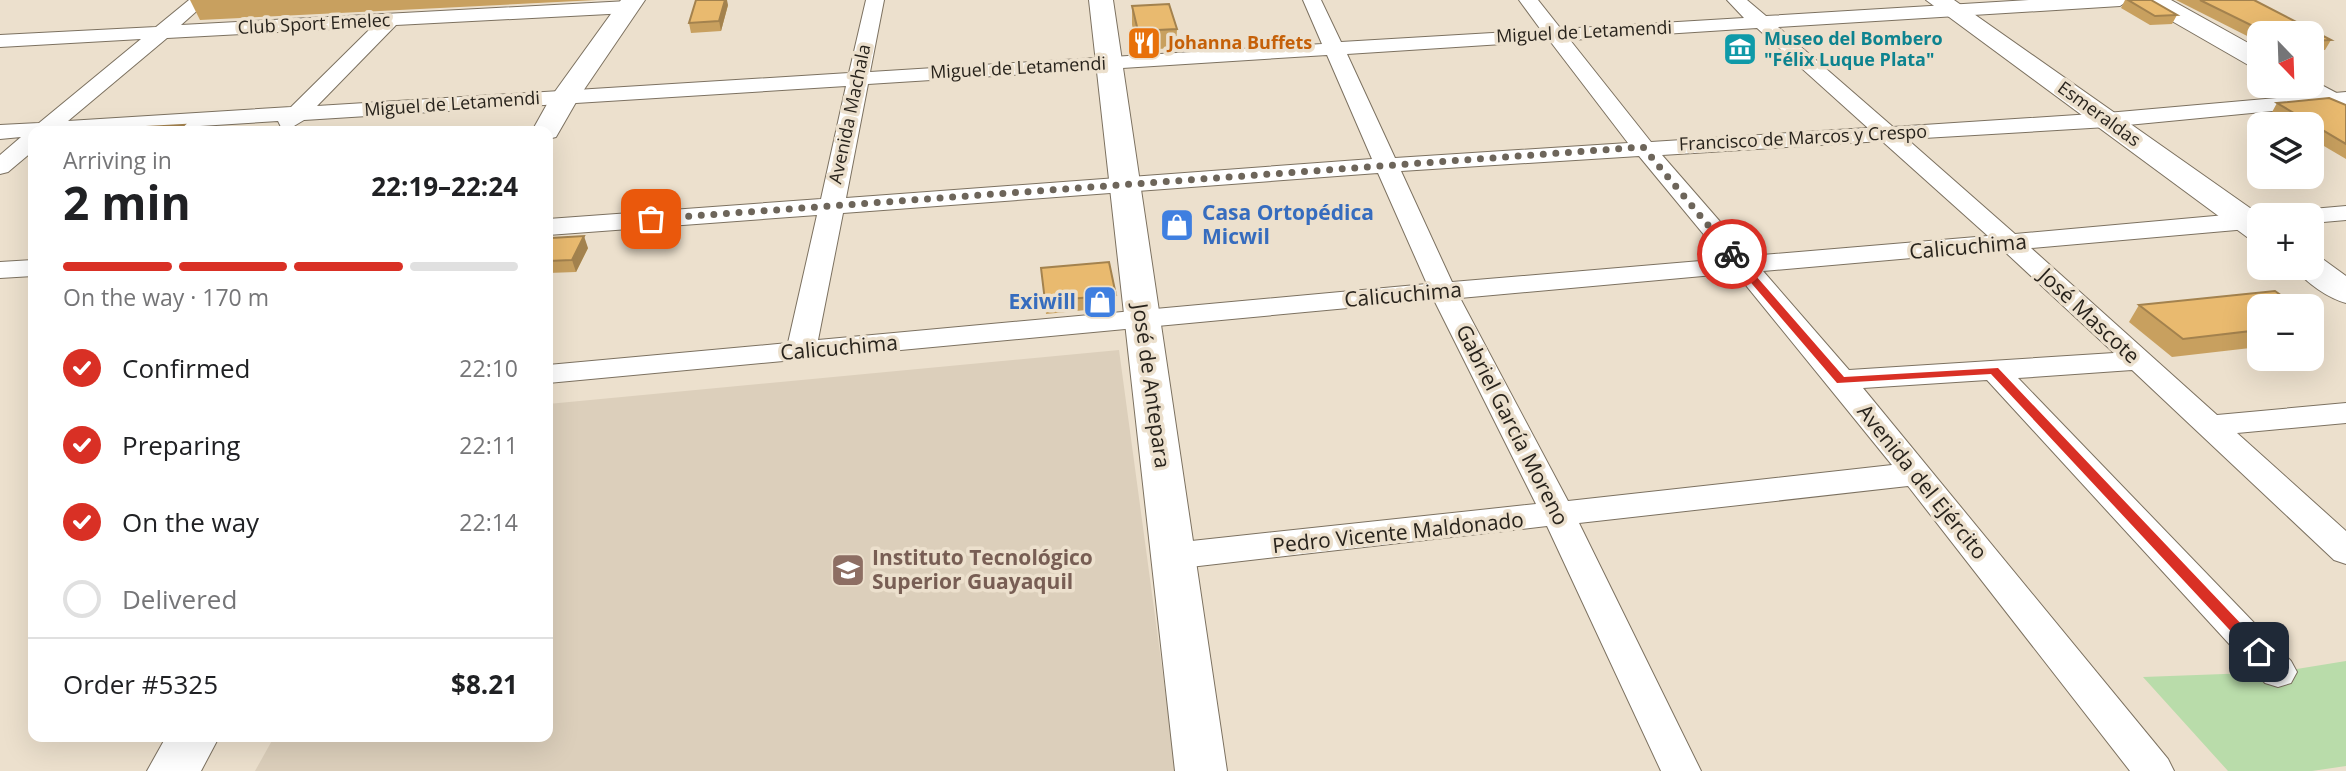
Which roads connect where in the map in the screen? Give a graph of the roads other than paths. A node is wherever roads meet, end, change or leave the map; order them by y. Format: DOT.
graph roads {
  1 [pos="200,0"];
  2 [pos="875,0"];
  3 [pos="1101,0"];
  4 [pos="1312,0"];
  5 [pos="1528,0"];
  6 [pos="1735,0"];
  7 [pos="2120,0"];
  8 [pos="2153,0"];
  9 [pos="2172,0"];
  10 [pos="631,4"];
  11 [pos="1954,6"];
  12 [pos="390,20"];
  13 [pos="1760,22"];
  14 [pos="163,32"];
  15 [pos="1555,34"];
  16 [pos="0,41"];
  17 [pos="2247,43"];
  18 [pos="1333,48"];
  19 [pos="2247,53"];
  20 [pos="1108,62"];
  21 [pos="857,78"];
  22 [pos="2332,95"];
  23 [pos="565,97"];
  24 [pos="2116,119"];
  25 [pos="290,120"];
  26 [pos="49,126"];
  27 [pos="175,126"];
  28 [pos="549,126"];
  29 [pos="0,132"];
  30 [pos="28,133"];
  31 [pos="1884,134"];
  32 [pos="28,144"];
  33 [pos="1643,147"];
  34 [pos="1388,165"];
  35 [pos="0,167"];
  36 [pos="1124,186"];
  37 [pos="831,205"];
  38 [pos="2346,213"];
  39 [pos="2247,215"];
  40 [pos="2324,215"];
  41 [pos="2247,223"];
  42 [pos="553,227"];
  43 [pos="2012,244"];
  44 [pos="2324,259"];
  45 [pos="1742,266"];
  46 [pos="28,268"];
  47 [pos="0,270"];
  48 [pos="2346,274"];
  49 [pos="2324,276"];
  50 [pos="1443,291"];
  51 [pos="2346,292"];
  52 [pos="1142,321"];
  53 [pos="801,351"];
  54 [pos="2135,360"];
  55 [pos="1994,370"];
  56 [pos="553,374"];
  57 [pos="1841,380"];
  58 [pos="2346,413"];
  59 [pos="2207,426"];
  60 [pos="1914,474"];
  61 [pos="1559,516"];
  62 [pos="2346,551"];
  63 [pos="1173,556"];
  64 [pos="2278,672"];
  65 [pos="190,742"];
  66 [pos="173,771"];
  67 [pos="1201,771"];
  68 [pos="1681,771"];
  69 [pos="2154,771"];
  1 -- 14 [label="street"];
  2 -- 21 [label="street, Avenida Machala"];
  3 -- 20 [label="main road, José de Antepara"];
  4 -- 18 [label="street, Gabriel García Moreno"];
  5 -- 15 [label="street, Avenida del Ejército"];
  6 -- 13 [label="street, José Mascote"];
  7 -- 11 [label="street, Miguel de Letamendi"];
  8 -- 19 [label="main road"];
  9 -- 17 [label="main road"];
  10 -- 12 [label="street, Club Sport Emelec"];
  10 -- 23 [label="main road"];
  11 -- 13 [label="street, Miguel de Letamendi"];
  11 -- 24 [label="main road, Esmeraldas"];
  12 -- 14 [label="street, Club Sport Emelec"];
  12 -- 25 [label="street"];
  13 -- 15 [label="street, Miguel de Letamendi"];
  13 -- 31 [label="street, José Mascote"];
  14 -- 16 [label="street, Club Sport Emelec"];
  14 -- 26 [label="street"];
  15 -- 18 [label="street, Miguel de Letamendi"];
  15 -- 33 [label="street, Avenida del Ejército"];
  18 -- 20 [label="street, Miguel de Letamendi"];
  18 -- 34 [label="street, Gabriel García Moreno"];
  20 -- 21 [label="street, Miguel de Letamendi"];
  20 -- 36 [label="main road, José de Antepara"];
  21 -- 23 [label="street, Miguel de Letamendi"];
  21 -- 37 [label="street, Avenida Machala"];
  22 -- 24 [label="street, Francisco de Marcos y Crespo"];
  23 -- 25 [label="street, Miguel de Letamendi"];
  23 -- 28 [label="main road"];
  24 -- 31 [label="street, Francisco de Marcos y Crespo"];
  24 -- 39 [label="main road, Esmeraldas"];
  25 -- 27 [label="street, Miguel de Letamendi"];
  29 -- 30 [label="street, Miguel de Letamendi"];
  31 -- 33 [label="street, Francisco de Marcos y Crespo"];
  31 -- 43 [label="street, José Mascote"];
  32 -- 35 [label="street"];
  33 -- 34 [label="street, Francisco de Marcos y Crespo"];
  33 -- 45 [label="street, Avenida del Ejército"];
  34 -- 36 [label="street, Francisco de Marcos y Crespo"];
  34 -- 50 [label="street, Gabriel García Moreno"];
  36 -- 37 [label="street, Francisco de Marcos y Crespo"];
  36 -- 52 [label="main road, José de Antepara"];
  37 -- 42 [label="street, Francisco de Marcos y Crespo"];
  37 -- 53 [label="street, Avenida Machala"];
  38 -- 40 [label="street"];
  41 -- 43 [label="street, Calicuchima"];
  43 -- 45 [label="street, Calicuchima"];
  43 -- 54 [label="street, José Mascote"];
  44 -- 48 [label="main road"];
  45 -- 50 [label="street, Calicuchima"];
  45 -- 57 [label="street, Avenida del Ejército"];
  46 -- 47 [label="street"];
  49 -- 51 [label="main road"];
  50 -- 52 [label="street, Calicuchima"];
  50 -- 61 [label="street, Gabriel García Moreno"];
  52 -- 53 [label="street, Calicuchima"];
  52 -- 63 [label="main road, José de Antepara"];
  53 -- 56 [label="street, Calicuchima"];
  54 -- 55 [label="street"];
  54 -- 59 [label="street, José Mascote"];
  55 -- 57 [label="street"];
  55 -- 64 [label="street"];
  57 -- 60 [label="street, Avenida del Ejército"];
  58 -- 59 [label="street"];
  59 -- 62 [label="street, José Mascote"];
  60 -- 61 [label="street, Pedro Vicente Maldonado"];
  60 -- 69 [label="street, Avenida del Ejército"];
  61 -- 63 [label="street, Pedro Vicente Maldonado"];
  61 -- 68 [label="street, Gabriel García Moreno"];
  63 -- 67 [label="main road, José de Antepara"];
  65 -- 66 [label="main road"];
}
